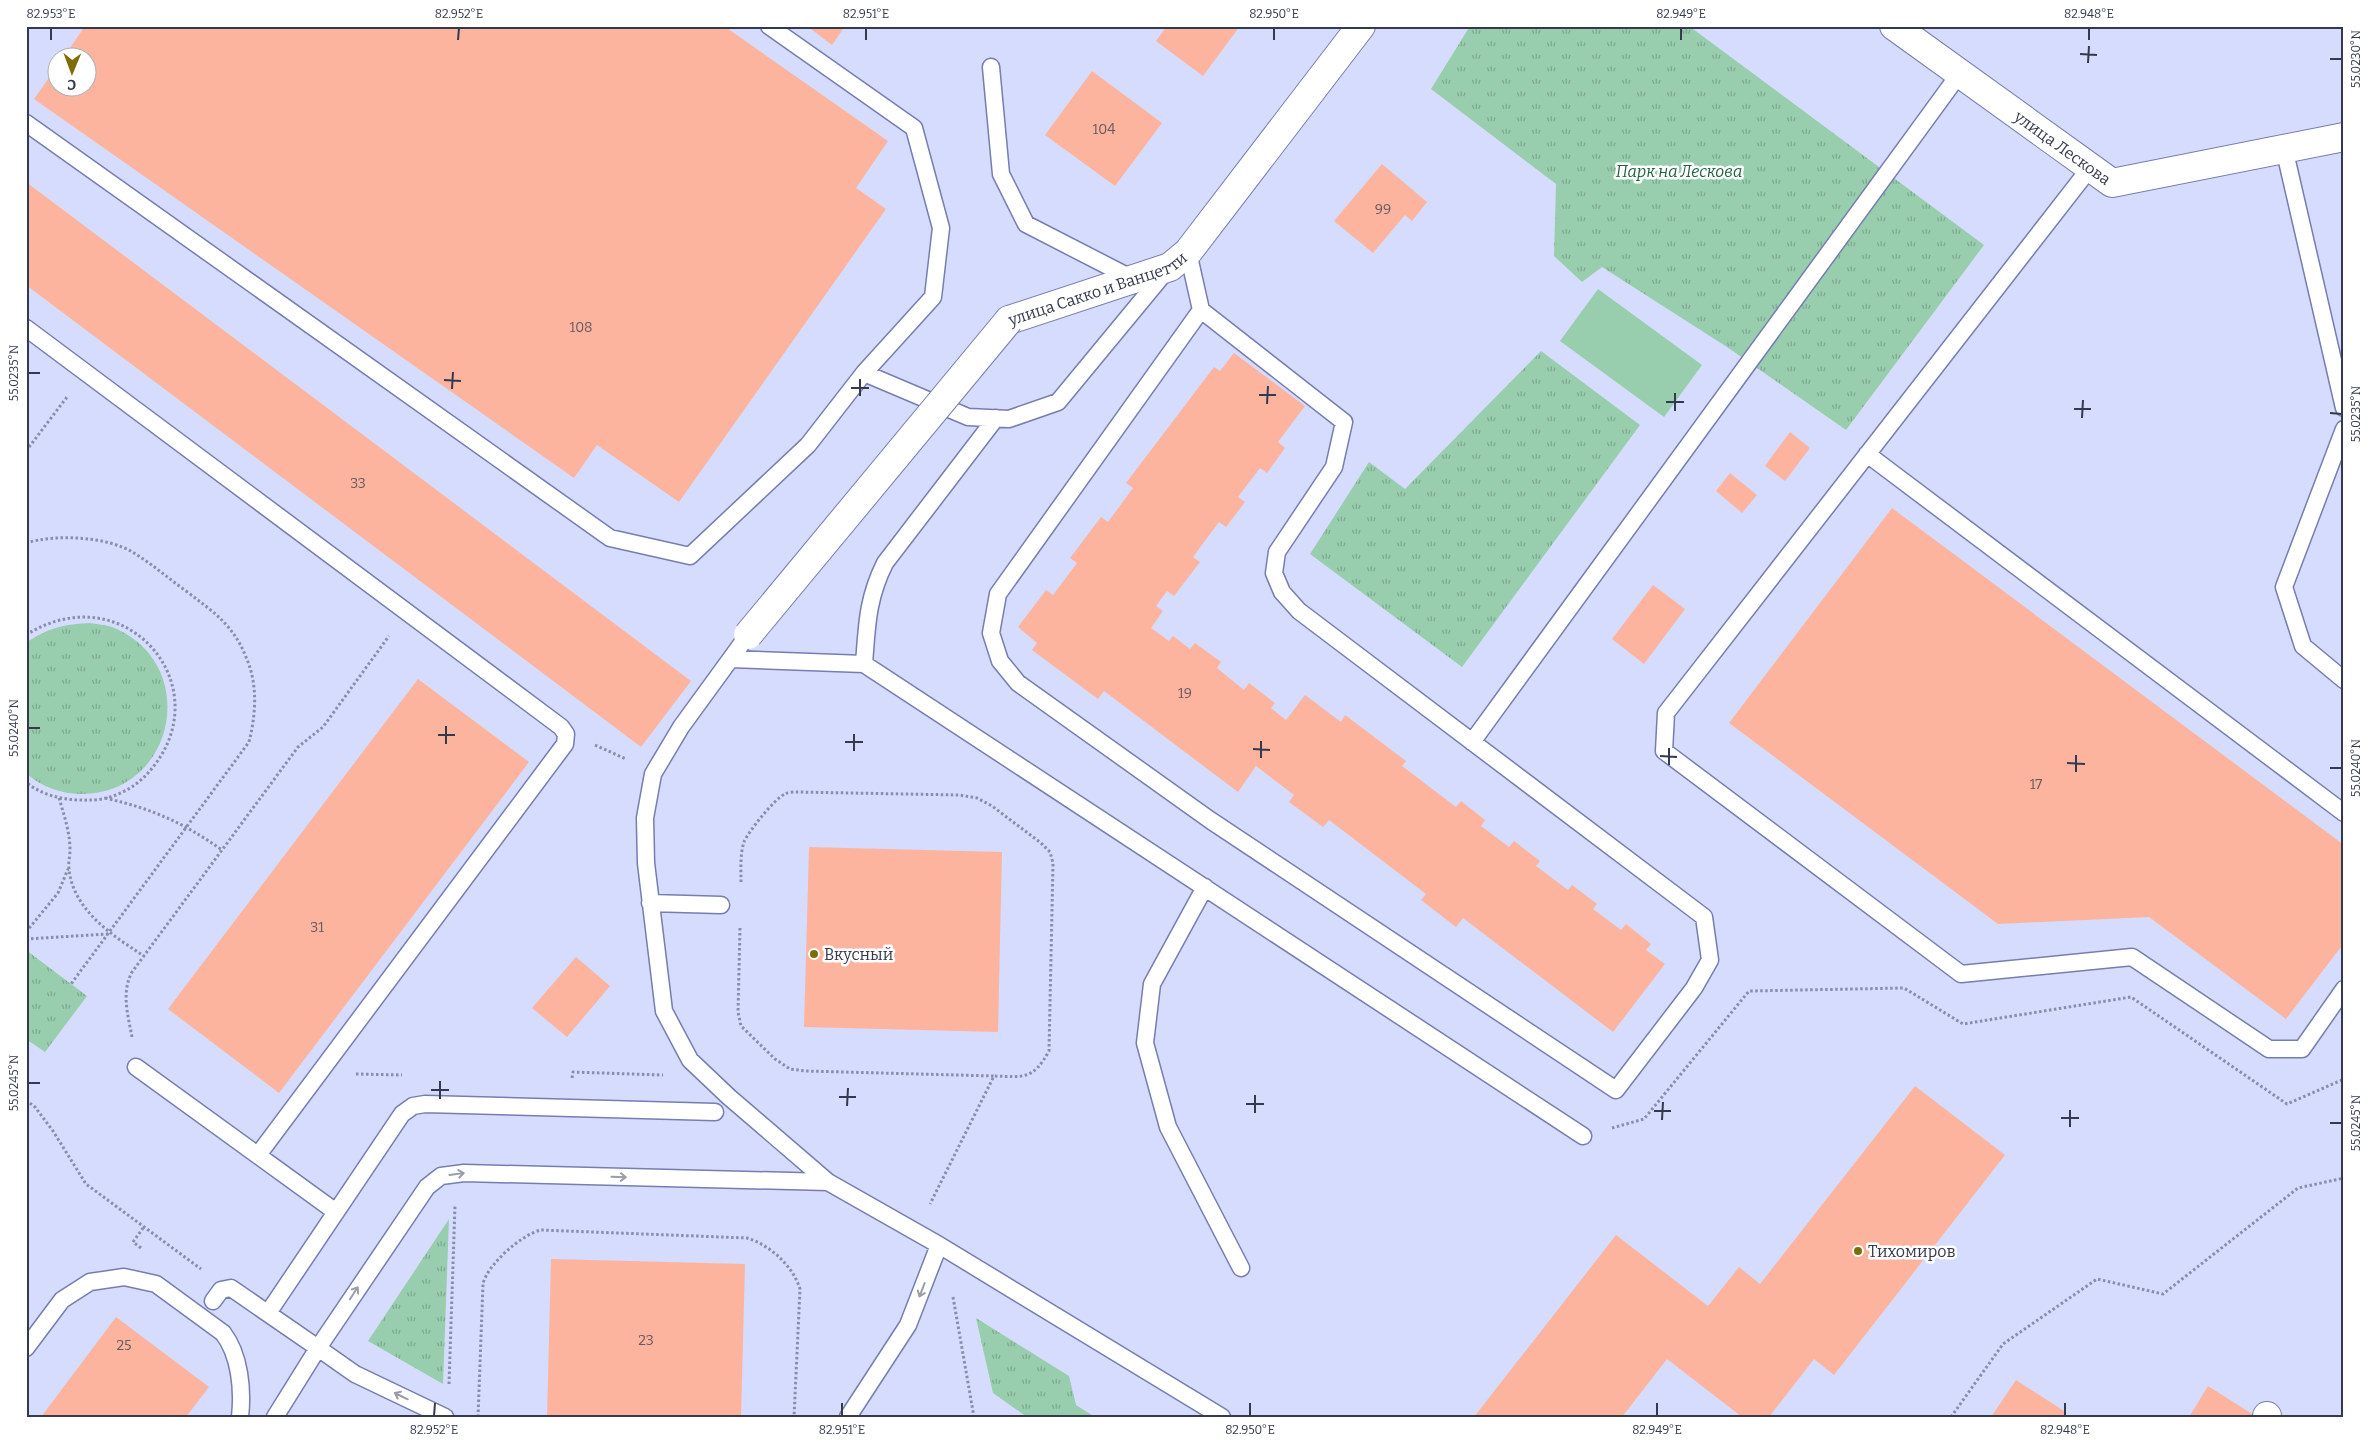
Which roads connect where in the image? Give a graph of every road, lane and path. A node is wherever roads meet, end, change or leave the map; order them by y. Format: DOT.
graph roads {
  1 [pos="769,26"];
  2 [pos="1361,26"];
  3 [pos="1894,26"];
  4 [pos="991,67"];
  5 [pos="1960,73"];
  6 [pos="26,123"];
  7 [pos="2344,137"];
  8 [pos="2284,148"];
  9 [pos="2090,168"];
  10 [pos="1179,260"];
  11 [pos="1133,279"];
  12 [pos="1201,310"];
  13 [pos="26,328"];
  14 [pos="86,373"];
  15 [pos="864,373"];
  16 [pos="2344,408"];
  17 [pos="996,418"];
  18 [pos="2344,429"];
  19 [pos="26,451"];
  20 [pos="1867,454"];
  21 [pos="26,543"];
  22 [pos="407,612"];
  23 [pos="26,635"];
  24 [pos="748,635"];
  25 [pos="730,659"];
  26 [pos="864,664"];
  27 [pos="2344,680"];
  28 [pos="1472,742"];
  29 [pos="26,782"];
  30 [pos="58,797"];
  31 [pos="104,798"];
  32 [pos="2344,814"];
  33 [pos="188,826"];
  34 [pos="222,850"];
  35 [pos="69,868"];
  36 [pos="741,884"];
  37 [pos="1205,888"];
  38 [pos="650,903"];
  39 [pos="721,905"];
  40 [pos="740,923"];
  41 [pos="26,932"];
  42 [pos="109,934"];
  43 [pos="26,939"];
  44 [pos="144,956"];
  45 [pos="72,984"];
  46 [pos="2344,989"];
  47 [pos="136,1068"];
  48 [pos="994,1076"];
  49 [pos="2344,1079"];
  50 [pos="26,1100"];
  51 [pos="715,1112"];
  52 [pos="1584,1136"];
  53 [pos="258,1155"];
  54 [pos="456,1174"];
  55 [pos="2344,1178"];
  56 [pos="828,1182"];
  57 [pos="336,1212"];
  58 [pos="143,1228"];
  59 [pos="916,1232"];
  60 [pos="133,1242"];
  61 [pos="939,1245"];
  62 [pos="1241,1268"];
  63 [pos="225,1288"];
  64 [pos="213,1301"];
  65 [pos="268,1313"];
  66 [pos="26,1348"];
  67 [pos="318,1348"];
  68 [pos="448,1388"];
  69 [pos="240,1417"];
  70 [pos="275,1417"];
  71 [pos="445,1417"];
  72 [pos="478,1417"];
  73 [pos="794,1417"];
  74 [pos="848,1417"];
  75 [pos="974,1417"];
  76 [pos="1222,1417"];
  77 [pos="1951,1417"];
  1 -- 15 [label="lane"];
  2 -- 10 [label="street, улица Сакко и Ванцетти"];
  3 -- 5 [label="street, улица Лескова"];
  4 -- 11 [label="lane"];
  5 -- 9 [label="street, улица Лескова"];
  5 -- 28 [label="lane"];
  6 -- 15 [label="lane"];
  7 -- 8 [label="street, улица Лескова"];
  8 -- 9 [label="street, улица Лескова"];
  8 -- 16 [label="lane"];
  9 -- 20 [label="lane"];
  10 -- 11 [label="street, улица Сакко и Ванцетти"];
  10 -- 12 [label="lane"];
  10 -- 17 [label="lane"];
  11 -- 24 [label="street, улица Сакко и Ванцетти, bridge"];
  12 -- 28 [label="lane"];
  12 -- 28 [label="lane"];
  13 -- 14 [label="lane"];
  14 -- 19 [label="path"];
  14 -- 22 [label="lane"];
  15 -- 17 [label="lane"];
  17 -- 26 [label="lane"];
  18 -- 27 [label="lane"];
  20 -- 32 [label="lane"];
  20 -- 46 [label="lane"];
  21 -- 33 [label="path"];
  22 -- 34 [label="path"];
  22 -- 53 [label="lane"];
  23 -- 31 [label="path"];
  24 -- 25 [label="lane"];
  25 -- 26 [label="lane"];
  25 -- 38 [label="lane"];
  26 -- 37 [label="lane"];
  29 -- 30 [label="path"];
  30 -- 31 [label="path"];
  30 -- 35 [label="path"];
  31 -- 33 [label="path"];
  33 -- 34 [label="path"];
  33 -- 42 [label="path"];
  34 -- 44 [label="path"];
  35 -- 41 [label="path"];
  35 -- 42 [label="path"];
  36 -- 48 [label="path"];
  37 -- 52 [label="lane"];
  37 -- 62 [label="lane"];
  38 -- 39 [label="lane"];
  38 -- 56 [label="lane"];
  40 -- 48 [label="path"];
  42 -- 43 [label="path"];
  42 -- 44 [label="path"];
  42 -- 45 [label="path"];
  44 -- 47 [label="path"];
  47 -- 53 [label="lane"];
  48 -- 59 [label="path"];
  49 -- 52 [label="path"];
  50 -- 58 [label="path"];
  51 -- 57 [label="lane"];
  53 -- 57 [label="lane"];
  54 -- 56 [label="lane, one-way"];
  67 -- 54 [label="lane, one-way"];
  54 -- 68 [label="path"];
  55 -- 77 [label="path"];
  56 -- 59 [label="lane"];
  57 -- 65 [label="lane"];
  58 -- 60 [label="path"];
  58 -- 63 [label="path"];
  59 -- 61 [label="lane"];
  61 -- 74 [label="lane, one-way"];
  61 -- 75 [label="path"];
  61 -- 76 [label="lane"];
  63 -- 64 [label="lane"];
  63 -- 65 [label="lane"];
  65 -- 67 [label="lane"];
  66 -- 69 [label="lane"];
  67 -- 70 [label="lane"];
  71 -- 67 [label="lane, one-way"];
  72 -- 73 [label="path"];
}
